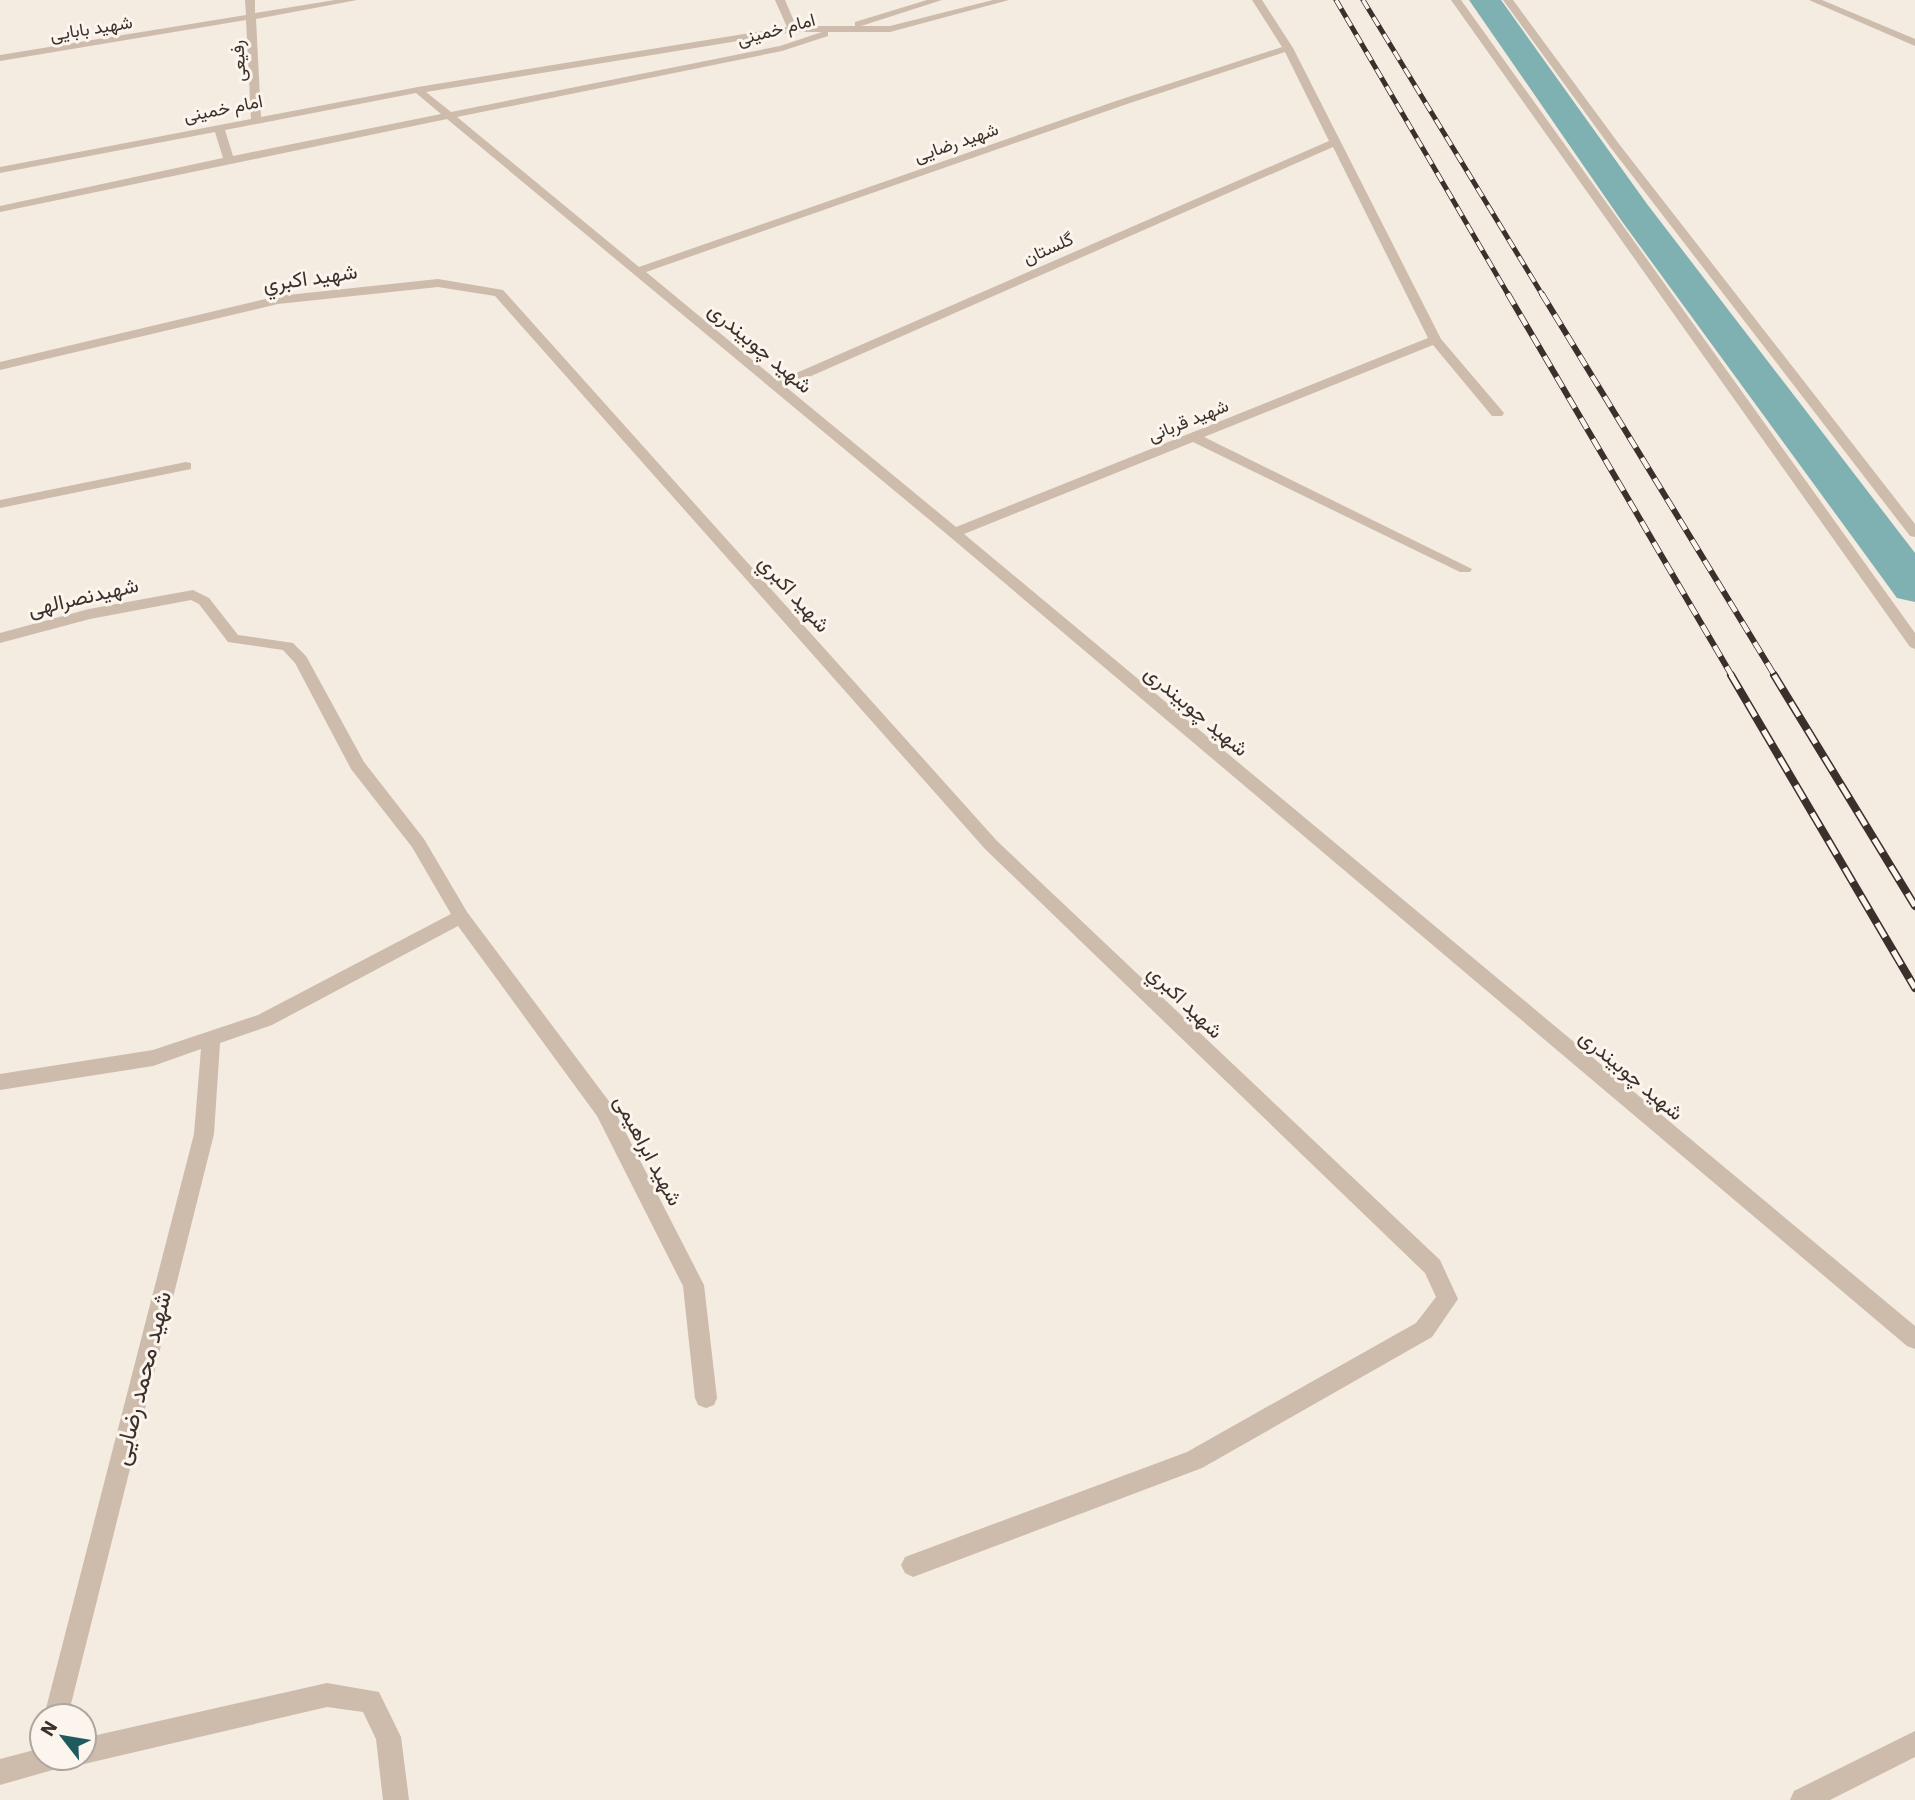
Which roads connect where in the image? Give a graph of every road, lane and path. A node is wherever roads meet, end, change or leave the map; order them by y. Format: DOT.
graph roads {
  1 [pos="250,0"];
  2 [pos="352,0"];
  3 [pos="780,0"];
  4 [pos="937,0"];
  5 [pos="1004,0"];
  6 [pos="1257,0"];
  7 [pos="1456,0"];
  8 [pos="1508,0"];
  9 [pos="1814,0"];
  10 [pos="251,18"];
  11 [pos="845,28"];
  12 [pos="793,29"];
  13 [pos="1915,43"];
  14 [pos="1287,48"];
  15 [pos="0,58"];
  16 [pos="418,90"];
  17 [pos="449,116"];
  18 [pos="256,120"];
  19 [pos="219,127"];
  20 [pos="1335,142"];
  21 [pos="229,160"];
  22 [pos="0,170"];
  23 [pos="0,209"];
  24 [pos="638,271"];
  25 [pos="1435,340"];
  26 [pos="0,366"];
  27 [pos="776,387"];
  28 [pos="1497,413"];
  29 [pos="1193,437"];
  30 [pos="186,467"];
  31 [pos="0,504"];
  32 [pos="954,533"];
  33 [pos="1915,533"];
  34 [pos="1465,569"];
  35 [pos="175,597"];
  36 [pos="0,638"];
  37 [pos="1915,644"];
  38 [pos="461,917"];
  39 [pos="211,1039"];
  40 [pos="0,1082"];
  41 [pos="1915,1339"];
  42 [pos="706,1398"];
  43 [pos="913,1565"];
  44 [pos="60,1702"];
  45 [pos="1915,1744"];
  46 [pos="98,1748"];
  47 [pos="28,1764"];
  48 [pos="0,1772"];
  49 [pos="396,1800"];
  50 [pos="1803,1800"];
  1 -- 10 [label="street, رفیعی"];
  2 -- 10 [label="street, شهید بابایی"];
  3 -- 12 [label="street"];
  4 -- 11 [label="street"];
  5 -- 11 [label="street"];
  6 -- 14 [label="street"];
  7 -- 37 [label="street"];
  8 -- 33 [label="street"];
  9 -- 13 [label="street"];
  10 -- 15 [label="street, شهید بابایی"];
  10 -- 18 [label="street, رفیعی"];
  11 -- 12 [label="street, امام خمینی"];
  11 -- 17 [label="street, امام خمینی"];
  12 -- 16 [label="street, امام خمینی"];
  14 -- 20 [label="street"];
  14 -- 24 [label="street, شهید رضایی"];
  16 -- 17 [label="street, شهید چوبیندری"];
  16 -- 18 [label="street, امام خمینی"];
  17 -- 21 [label="street, امام خمینی"];
  17 -- 24 [label="street, شهید چوبیندری"];
  18 -- 19 [label="street, امام خمینی"];
  19 -- 21 [label="street"];
  19 -- 22 [label="street, امام خمینی"];
  20 -- 25 [label="street"];
  20 -- 27 [label="street, گلستان"];
  21 -- 23 [label="street, امام خمینی"];
  24 -- 27 [label="street, شهید چوبیندری"];
  25 -- 28 [label="street"];
  25 -- 29 [label="street, شهید قربانی"];
  26 -- 43 [label="street, شهيد اکبري"];
  27 -- 32 [label="street, شهید چوبیندری"];
  29 -- 32 [label="street, شهید قربانی"];
  29 -- 34 [label="street"];
  30 -- 31 [label="street"];
  32 -- 41 [label="street, شهید چوبیندری"];
  35 -- 36 [label="street, شهیدنصرالهی"];
  35 -- 38 [label="street, شهید ابراهیمی"];
  38 -- 39 [label="street"];
  38 -- 42 [label="street, شهید ابراهیمی"];
  39 -- 40 [label="street"];
  39 -- 44 [label="street, شهید محمد رضایی"];
  45 -- 50 [label="street"];
  46 -- 49 [label="street"];
  47 -- 48 [label="street"];
}
